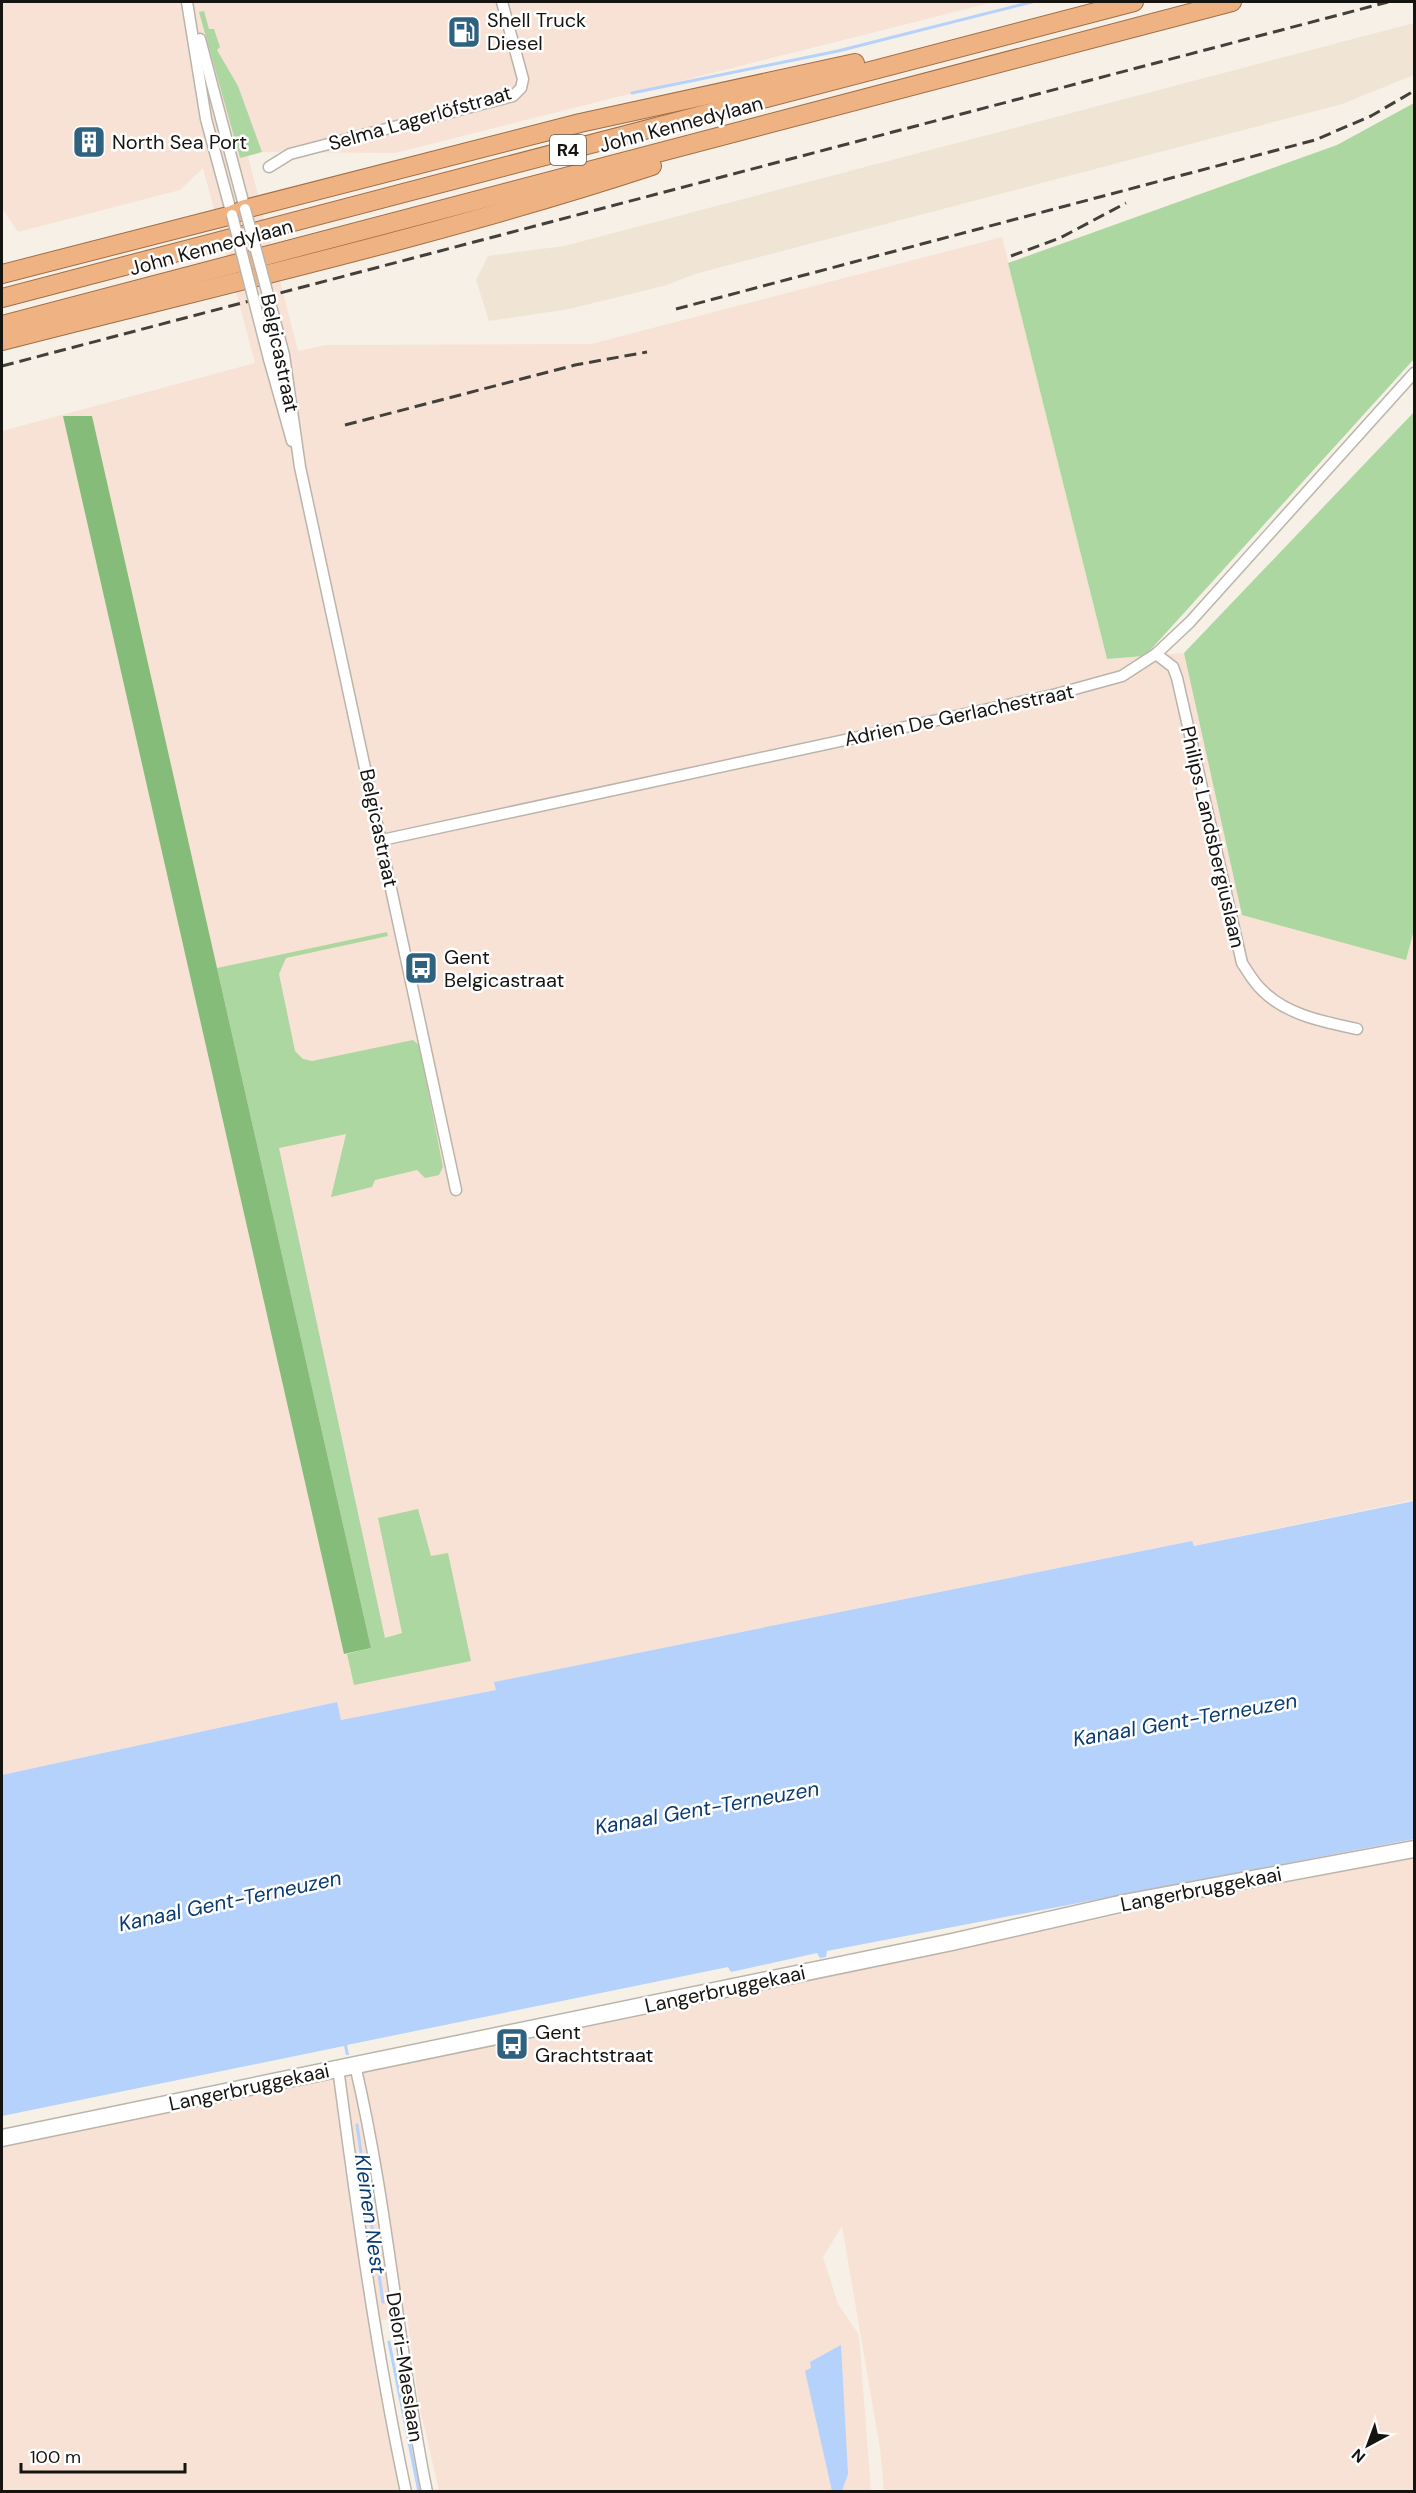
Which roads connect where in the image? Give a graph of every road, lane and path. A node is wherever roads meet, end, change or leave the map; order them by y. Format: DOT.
graph roads {
  1 [pos="188,2"];
  2 [pos="502,2"];
  3 [pos="1097,2"];
  4 [pos="1134,2"];
  5 [pos="1232,2"];
  6 [pos="872,59"];
  7 [pos="778,121"];
  8 [pos="269,167"];
  9 [pos="233,214"];
  10 [pos="2,274"];
  11 [pos="256,277"];
  12 [pos="2,287"];
  13 [pos="2,298"];
  14 [pos="2,325"];
  15 [pos="2,341"];
  16 [pos="1414,373"];
  17 [pos="300,467"];
  18 [pos="1156,654"];
  19 [pos="382,840"];
  20 [pos="1357,1029"];
  21 [pos="456,1190"];
  22 [pos="1414,1849"];
  23 [pos="346,2067"];
  24 [pos="2,2138"];
  25 [pos="406,2492"];
  26 [pos="427,2492"];
  1 -- 9 [label="street"];
  1 -- 9 [label="street"];
  2 -- 8 [label="street, Selma Lagerlöfstraat"];
  3 -- 6 [label="highway, John Kennedylaan / R4"];
  4 -- 13 [label="highway, John Kennedylaan / R4"];
  5 -- 7 [label="highway, John Kennedylaan / R4"];
  6 -- 9 [label="highway"];
  6 -- 12 [label="highway, John Kennedylaan / R4"];
  7 -- 11 [label="highway, R4"];
  7 -- 14 [label="highway, John Kennedylaan / R4"];
  9 -- 10 [label="highway"];
  9 -- 11 [label="street, bridge"];
  11 -- 15 [label="highway"];
  11 -- 17 [label="street, Belgicastraat, bridge"];
  11 -- 17 [label="street, Belgicastraat, bridge"];
  16 -- 18 [label="street, Adrien De Gerlachestraat"];
  17 -- 19 [label="street, Belgicastraat"];
  18 -- 19 [label="street, Adrien De Gerlachestraat"];
  18 -- 20 [label="street, Philips Landsbergiuslaan"];
  19 -- 21 [label="street, Belgicastraat"];
  22 -- 23 [label="main road, Langerbruggekaai"];
  23 -- 24 [label="main road, Langerbruggekaai"];
  23 -- 25 [label="street, Delori-Maeslaan"];
  23 -- 26 [label="street, Delori-Maeslaan"];
}
